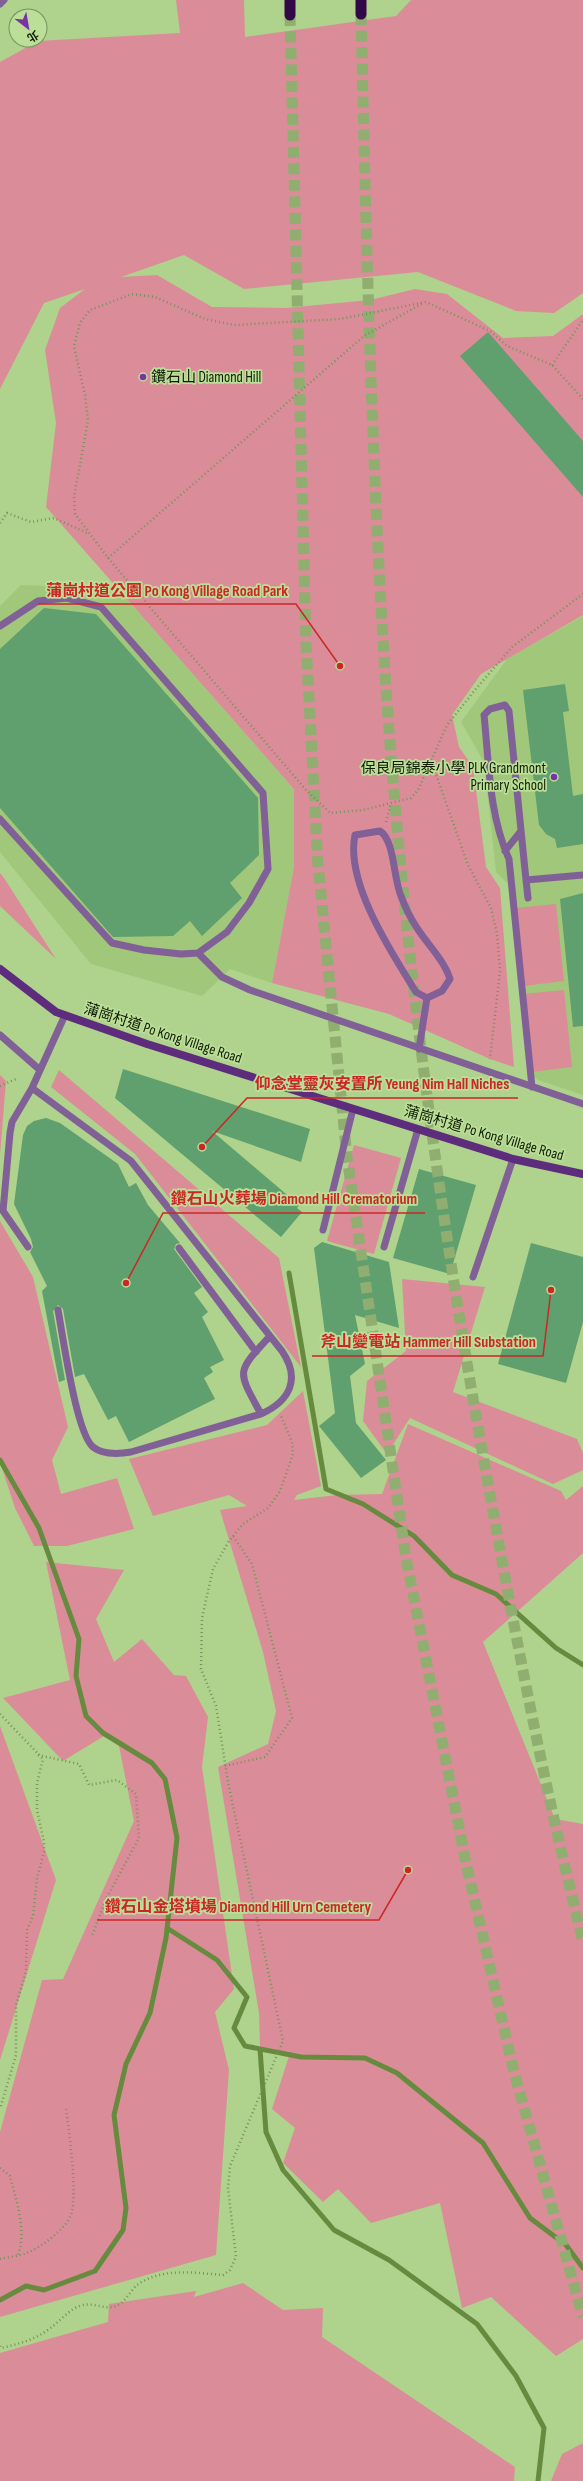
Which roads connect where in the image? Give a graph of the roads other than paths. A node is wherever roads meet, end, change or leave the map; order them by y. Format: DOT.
graph roads {
  1 [pos="4,0"];
  2 [pos="290,0"];
  3 [pos="361,0"];
  4 [pos="0,4"];
  5 [pos="361,14"];
  6 [pos="290,16"];
  7 [pos="0,626"];
  8 [pos="0,819"];
  9 [pos="521,831"];
  10 [pos="505,851"];
  11 [pos="583,875"];
  12 [pos="526,880"];
  13 [pos="528,898"];
  14 [pos="198,953"];
  15 [pos="0,969"];
  16 [pos="427,998"];
  17 [pos="65,1015"];
  18 [pos="0,1035"];
  19 [pos="419,1049"];
  20 [pos="40,1070"];
  21 [pos="532,1086"];
  22 [pos="32,1088"];
  23 [pos="583,1104"];
  24 [pos="353,1109"];
  25 [pos="418,1129"];
  26 [pos="513,1159"];
  27 [pos="583,1174"];
  28 [pos="323,1230"];
  29 [pos="28,1247"];
  30 [pos="384,1247"];
  31 [pos="179,1248"];
  32 [pos="473,1277"];
  33 [pos="58,1310"];
  34 [pos="269,1337"];
  35 [pos="256,1352"];
  36 [pos="261,1414"];
  1 -- 4 [label="lane"];
  2 -- 6 [label="highway"];
  3 -- 5 [label="highway"];
  7 -- 14 [label="lane"];
  8 -- 14 [label="lane"];
  9 -- 10 [label="lane"];
  9 -- 10 [label="lane"];
  9 -- 12 [label="lane"];
  10 -- 21 [label="lane"];
  11 -- 12 [label="lane"];
  12 -- 13 [label="lane"];
  14 -- 19 [label="lane"];
  15 -- 17 [label="main road, 蒲崗村道 Po Kong Village Road"];
  16 -- 16 [label="lane"];
  16 -- 19 [label="lane"];
  17 -- 20 [label="lane"];
  17 -- 24 [label="main road, 蒲崗村道 Po Kong Village Road"];
  18 -- 20 [label="lane"];
  19 -- 21 [label="lane"];
  20 -- 22 [label="lane"];
  21 -- 23 [label="lane"];
  22 -- 29 [label="lane"];
  22 -- 34 [label="lane"];
  24 -- 25 [label="main road, 蒲崗村道 Po Kong Village Road"];
  24 -- 28 [label="lane"];
  25 -- 26 [label="main road, 蒲崗村道 Po Kong Village Road"];
  25 -- 30 [label="lane"];
  26 -- 27 [label="main road, 蒲崗村道 Po Kong Village Road"];
  26 -- 32 [label="lane"];
  31 -- 35 [label="lane"];
  33 -- 36 [label="lane"];
  34 -- 35 [label="lane"];
  34 -- 36 [label="lane"];
  35 -- 36 [label="lane"];
}
